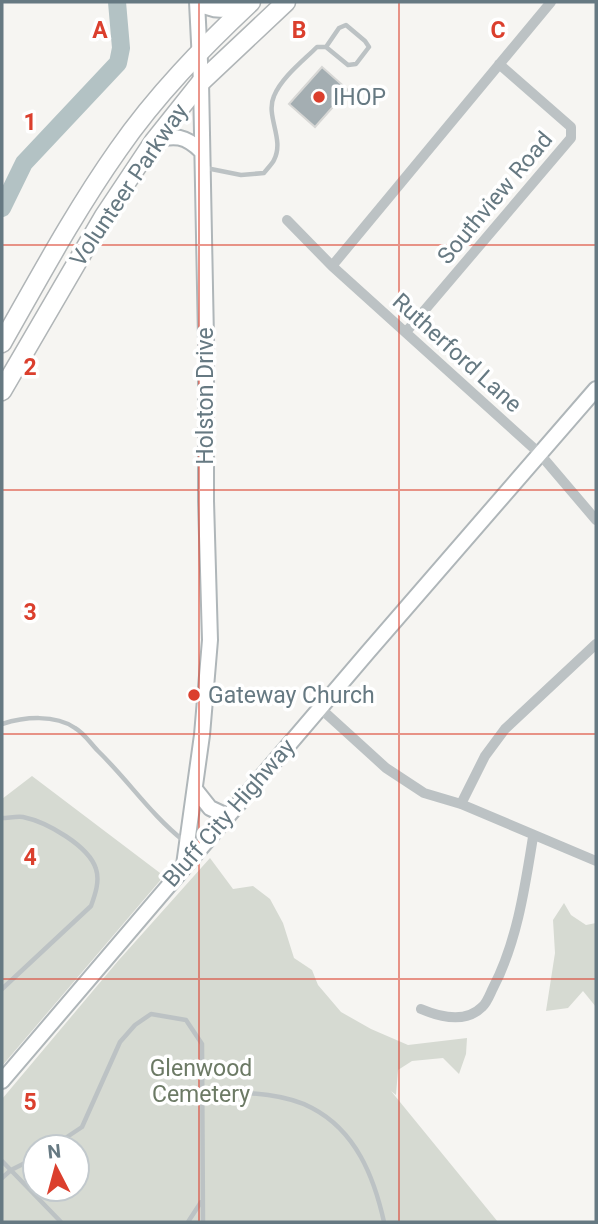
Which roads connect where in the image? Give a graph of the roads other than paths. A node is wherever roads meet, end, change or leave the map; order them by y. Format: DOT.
graph roads {
  1 [pos="198,2"];
  2 [pos="250,2"];
  3 [pos="286,2"];
  4 [pos="551,2"];
  5 [pos="326,47"];
  6 [pos="199,51"];
  7 [pos="499,64"];
  8 [pos="201,82"];
  9 [pos="154,141"];
  10 [pos="201,151"];
  11 [pos="201,167"];
  12 [pos="287,220"];
  13 [pos="332,266"];
  14 [pos="405,332"];
  15 [pos="2,343"];
  16 [pos="596,389"];
  17 [pos="2,391"];
  18 [pos="539,453"];
  19 [pos="594,512"];
  20 [pos="596,644"];
  21 [pos="320,708"];
  22 [pos="2,724"];
  23 [pos="195,789"];
  24 [pos="461,804"];
  25 [pos="227,816"];
  26 [pos="2,818"];
  27 [pos="533,836"];
  28 [pos="187,844"];
  29 [pos="596,861"];
  30 [pos="184,866"];
  31 [pos="2,989"];
  32 [pos="421,1009"];
  33 [pos="2,1081"];
  34 [pos="201,1091"];
  35 [pos="73,1133"];
  36 [pos="2,1161"];
  37 [pos="21,1165"];
  38 [pos="10,1170"];
  39 [pos="2,1178"];
  40 [pos="202,1201"];
  41 [pos="61,1222"];
  42 [pos="188,1222"];
  43 [pos="203,1222"];
  44 [pos="384,1222"];
  1 -- 2 [label="street"];
  1 -- 6 [label="street, Holston Drive"];
  2 -- 6 [label="highway, Volunteer Parkway"];
  3 -- 8 [label="highway, Volunteer Parkway"];
  4 -- 7 [label="street"];
  5 -- 5 [label="lane"];
  5 -- 11 [label="lane"];
  6 -- 8 [label="street, Holston Drive"];
  6 -- 15 [label="highway, Volunteer Parkway"];
  7 -- 13 [label="street"];
  7 -- 14 [label="street, Southview Road"];
  8 -- 9 [label="highway, Volunteer Parkway"];
  8 -- 10 [label="street, Holston Drive"];
  9 -- 10 [label="street"];
  9 -- 17 [label="highway, Volunteer Parkway"];
  10 -- 11 [label="street, Holston Drive"];
  11 -- 23 [label="street, Holston Drive"];
  12 -- 13 [label="street, Rutherford Lane"];
  13 -- 14 [label="street, Rutherford Lane"];
  14 -- 18 [label="street, Rutherford Lane"];
  16 -- 18 [label="street, Bluff City Highway"];
  18 -- 19 [label="street, Rutherford Lane"];
  18 -- 21 [label="street, Bluff City Highway"];
  20 -- 24 [label="street"];
  21 -- 24 [label="street"];
  21 -- 25 [label="street, Bluff City Highway"];
  22 -- 28 [label="lane"];
  23 -- 25 [label="street"];
  23 -- 28 [label="street, Holston Drive"];
  24 -- 27 [label="street"];
  25 -- 30 [label="street, Bluff City Highway"];
  26 -- 31 [label="lane"];
  27 -- 29 [label="street"];
  27 -- 32 [label="street"];
  28 -- 30 [label="street, Holston Drive"];
  30 -- 33 [label="street, Bluff City Highway"];
  34 -- 35 [label="lane"];
  34 -- 40 [label="lane"];
  34 -- 44 [label="lane"];
  36 -- 38 [label="lane"];
  37 -- 38 [label="lane"];
  38 -- 39 [label="lane"];
  38 -- 41 [label="lane"];
  40 -- 42 [label="lane"];
  40 -- 43 [label="lane"];
}
